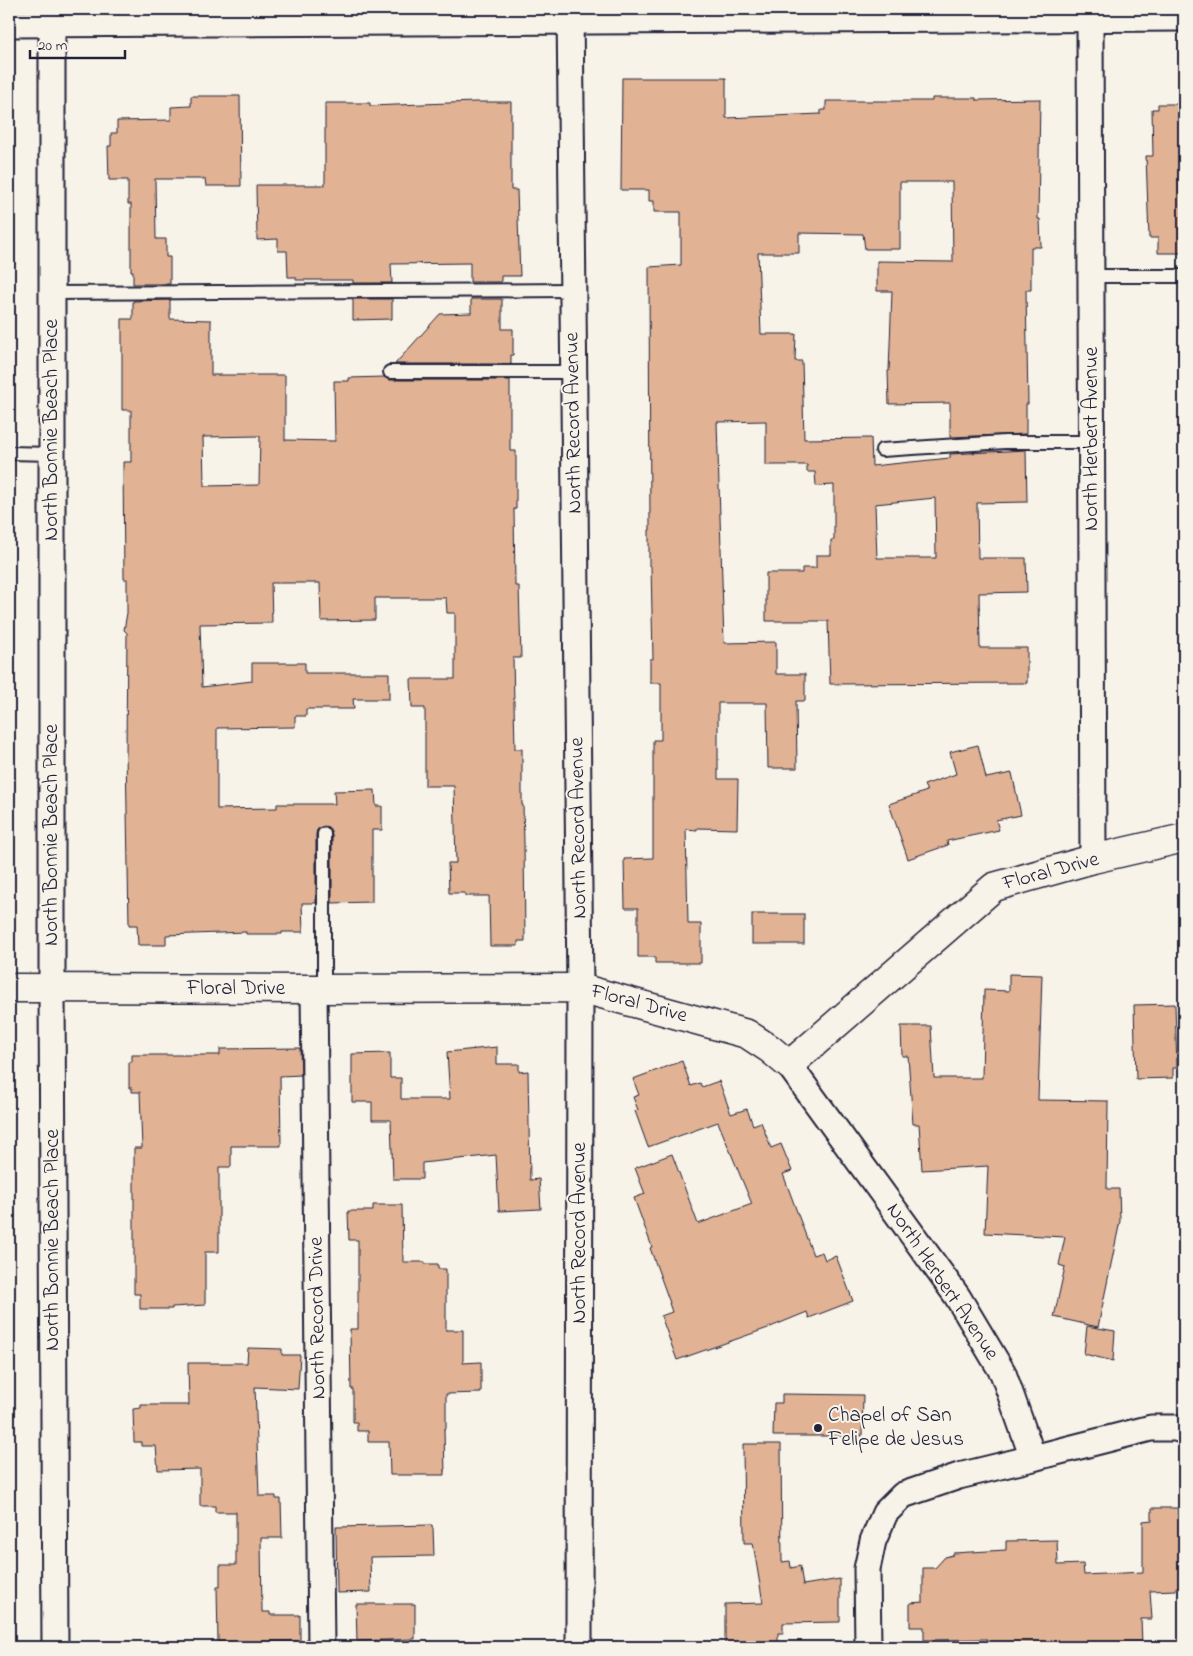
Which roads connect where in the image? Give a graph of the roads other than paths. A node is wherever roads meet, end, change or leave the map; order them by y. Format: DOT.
graph roads {
  1 [pos="570,15"];
  2 [pos="1184,18"];
  3 [pos="1090,19"];
  4 [pos="9,24"];
  5 [pos="52,24"];
  6 [pos="1091,276"];
  7 [pos="1184,276"];
  8 [pos="573,290"];
  9 [pos="52,292"];
  10 [pos="390,372"];
  11 [pos="574,372"];
  12 [pos="1091,442"];
  13 [pos="882,450"];
  14 [pos="9,453"];
  15 [pos="52,454"];
  16 [pos="324,834"];
  17 [pos="1184,838"];
  18 [pos="1093,859"];
  19 [pos="52,987"];
  20 [pos="9,988"];
  21 [pos="580,988"];
  22 [pos="319,990"];
  23 [pos="789,1065"];
  24 [pos="1184,1431"];
  25 [pos="1033,1458"];
  26 [pos="55,1647"];
  27 [pos="321,1647"];
  28 [pos="579,1647"];
  29 [pos="868,1647"];
  1 -- 3 [label="street"];
  1 -- 5 [label="street"];
  1 -- 8 [label="street, North Record Avenue"];
  2 -- 3 [label="street"];
  3 -- 6 [label="street, North Herbert Avenue"];
  4 -- 5 [label="street"];
  5 -- 9 [label="street, North Bonnie Beach Place"];
  6 -- 7 [label="lane"];
  6 -- 12 [label="street, North Herbert Avenue"];
  8 -- 9 [label="lane"];
  8 -- 11 [label="street, North Record Avenue"];
  9 -- 15 [label="street, North Bonnie Beach Place"];
  10 -- 11 [label="lane"];
  11 -- 21 [label="street, North Record Avenue"];
  12 -- 13 [label="lane"];
  12 -- 18 [label="street, North Herbert Avenue"];
  14 -- 15 [label="lane"];
  15 -- 19 [label="street, North Bonnie Beach Place"];
  16 -- 22 [label="lane"];
  17 -- 18 [label="street, Floral Drive"];
  18 -- 23 [label="street, Floral Drive"];
  19 -- 20 [label="street, Floral Drive"];
  19 -- 22 [label="street, Floral Drive"];
  19 -- 26 [label="street, North Bonnie Beach Place"];
  21 -- 22 [label="street, Floral Drive"];
  21 -- 23 [label="street, Floral Drive"];
  21 -- 28 [label="street, North Record Avenue"];
  22 -- 27 [label="street, North Record Drive"];
  23 -- 25 [label="street, North Herbert Avenue"];
  24 -- 25 [label="street"];
  25 -- 29 [label="street"];
}
